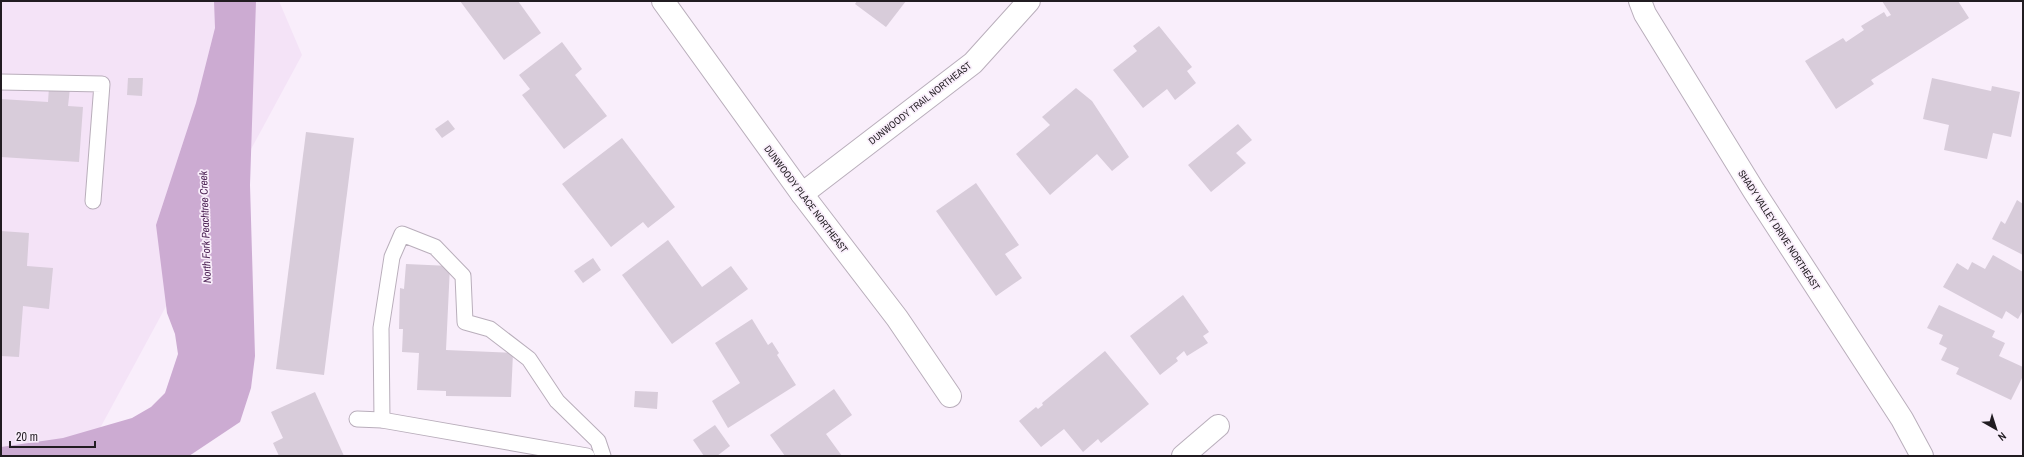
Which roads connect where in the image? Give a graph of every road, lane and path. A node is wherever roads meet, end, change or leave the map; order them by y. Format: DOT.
graph roads {
  1 [pos="662,1"];
  2 [pos="1029,1"];
  3 [pos="1640,1"];
  4 [pos="1,82"];
  5 [pos="802,194"];
  6 [pos="93,201"];
  7 [pos="950,396"];
  8 [pos="357,419"];
  9 [pos="382,420"];
  10 [pos="1218,426"];
  11 [pos="587,456"];
  12 [pos="604,456"];
  13 [pos="1183,456"];
  14 [pos="1922,456"];
  1 -- 5 [label="street, DUNWOODY PLACE NORTHEAST"];
  2 -- 5 [label="street, DUNWOODY TRAIL NORTHEAST"];
  3 -- 14 [label="street, SHADY VALLEY DRIVE NORTHEAST"];
  4 -- 6 [label="lane"];
  5 -- 7 [label="street, DUNWOODY PLACE NORTHEAST"];
  8 -- 9 [label="lane"];
  9 -- 11 [label="lane"];
  9 -- 12 [label="lane"];
  10 -- 13 [label="street"];
}
